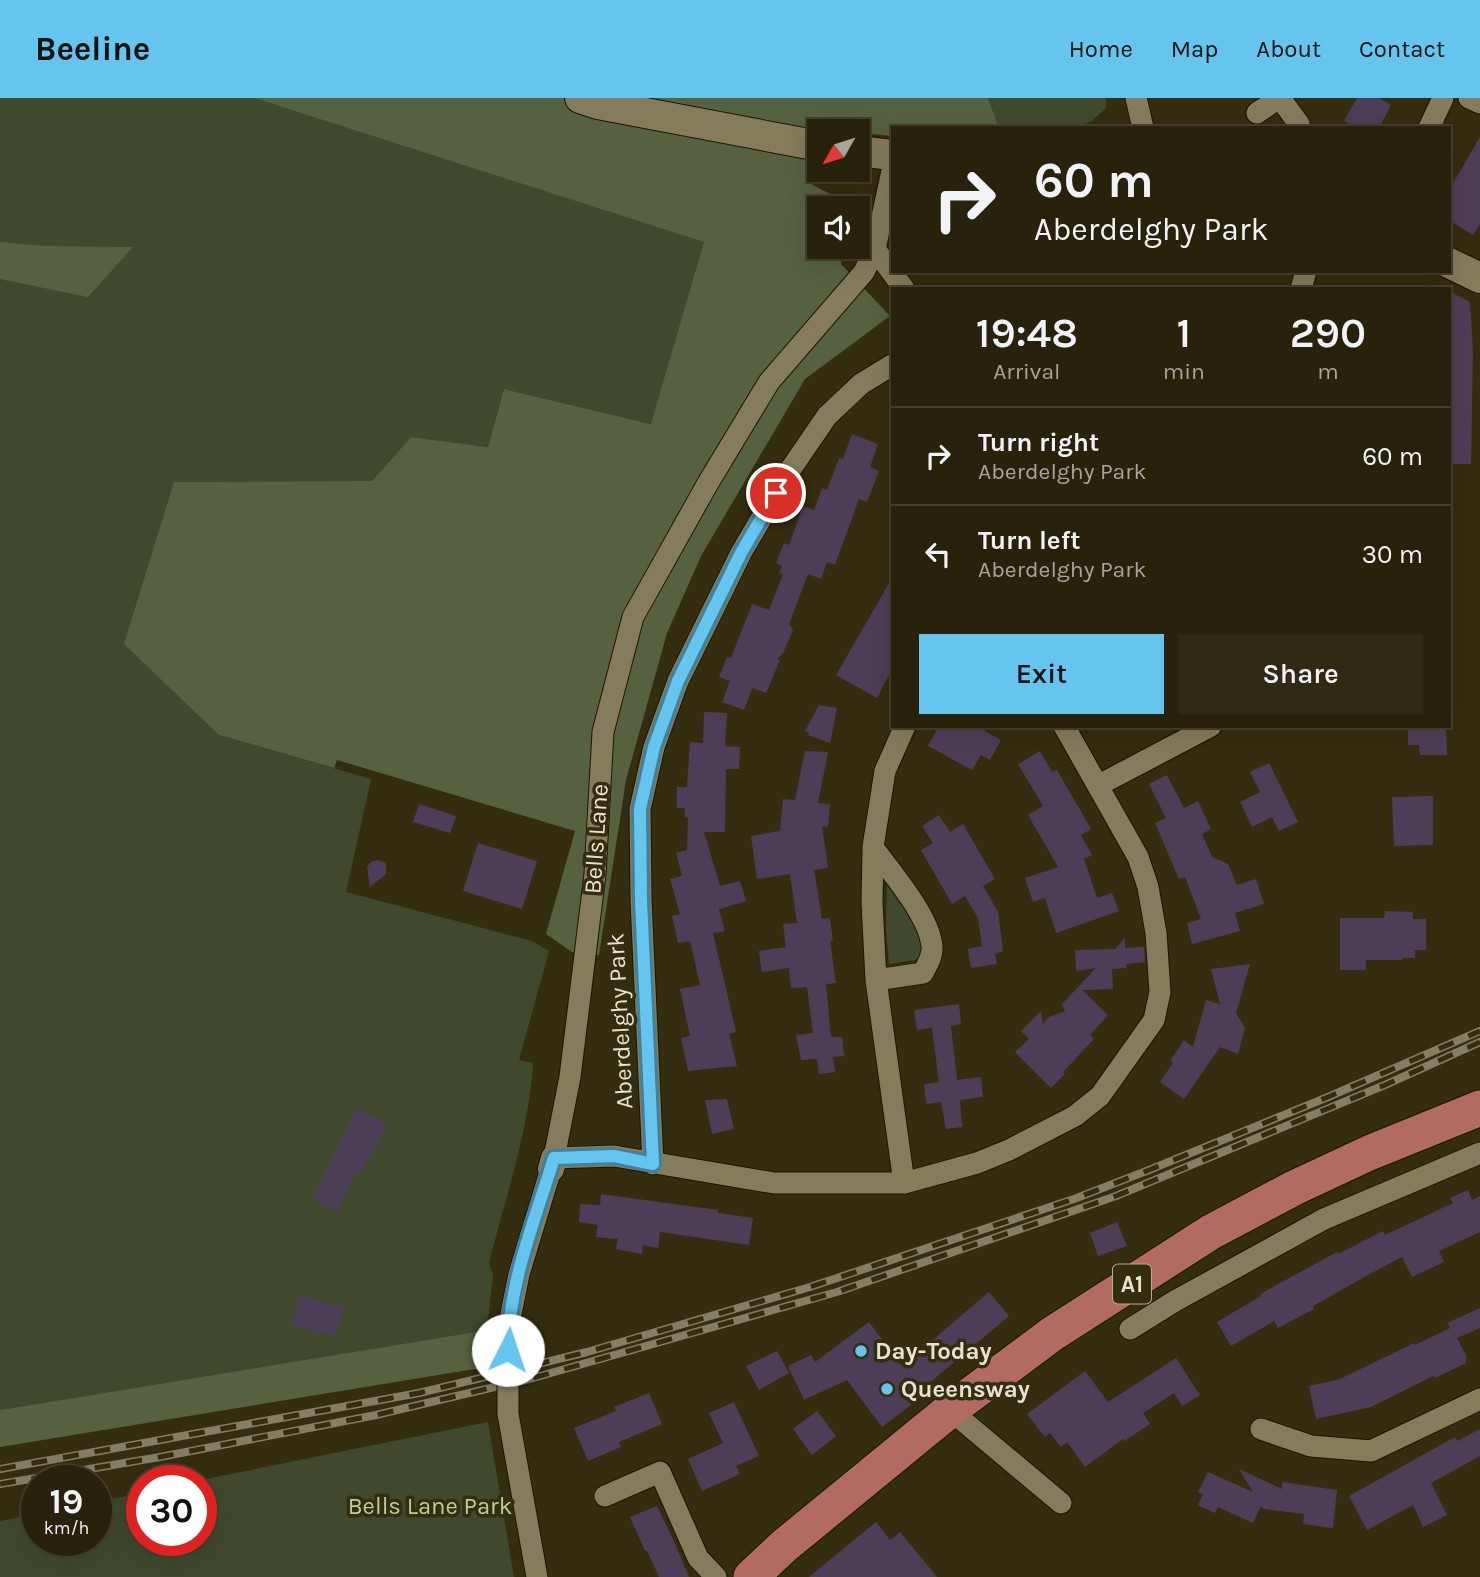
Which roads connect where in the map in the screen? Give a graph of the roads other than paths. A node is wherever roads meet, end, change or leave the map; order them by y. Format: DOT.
graph roads {
  1 [pos="580,98"];
  2 [pos="1136,98"];
  3 [pos="1280,98"];
  4 [pos="1443,98"];
  5 [pos="1469,98"];
  6 [pos="1480,103"];
  7 [pos="1256,113"];
  8 [pos="1299,124"];
  9 [pos="1143,126"];
  10 [pos="1430,126"];
  11 [pos="807,144"];
  12 [pos="870,152"];
  13 [pos="891,155"];
  14 [pos="891,176"];
  15 [pos="875,249"];
  16 [pos="1451,264"];
  17 [pos="891,271"];
  18 [pos="1480,278"];
  19 [pos="891,366"];
  20 [pos="904,728"];
  21 [pos="1065,728"];
  22 [pos="1207,728"];
  23 [pos="1099,785"];
  24 [pos="873,847"];
  25 [pos="876,980"];
  26 [pos="1480,1108"];
  27 [pos="1480,1153"];
  28 [pos="553,1163"];
  29 [pos="653,1164"];
  30 [pos="904,1183"];
  31 [pos="1154,1270"];
  32 [pos="1175,1301"];
  33 [pos="1130,1329"];
  34 [pos="1480,1399"];
  35 [pos="950,1410"];
  36 [pos="1276,1427"];
  37 [pos="605,1496"];
  38 [pos="1061,1503"];
  39 [pos="537,1577"];
  40 [pos="716,1577"];
  41 [pos="751,1577"];
  1 -- 11 [label="main road"];
  2 -- 9 [label="street"];
  3 -- 7 [label="street"];
  3 -- 8 [label="street"];
  4 -- 10 [label="street"];
  5 -- 6 [label="street"];
  12 -- 13 [label="main road"];
  14 -- 15 [label="street, Bells Lane"];
  15 -- 17 [label="street"];
  15 -- 28 [label="street, Bells Lane"];
  16 -- 18 [label="main road"];
  19 -- 29 [label="street, Aberdelghy Park"];
  20 -- 24 [label="street"];
  21 -- 23 [label="street"];
  22 -- 23 [label="street"];
  23 -- 30 [label="street"];
  24 -- 25 [label="street"];
  24 -- 25 [label="street"];
  25 -- 30 [label="street"];
  26 -- 31 [label="highway, A1"];
  27 -- 32 [label="street"];
  28 -- 29 [label="street"];
  28 -- 39 [label="street, Bells Lane, bridge"];
  29 -- 30 [label="street"];
  31 -- 32 [label="street"];
  31 -- 35 [label="highway, A1"];
  32 -- 33 [label="street"];
  34 -- 36 [label="street"];
  35 -- 38 [label="street"];
  35 -- 41 [label="highway, A1"];
  37 -- 40 [label="street"];
}
